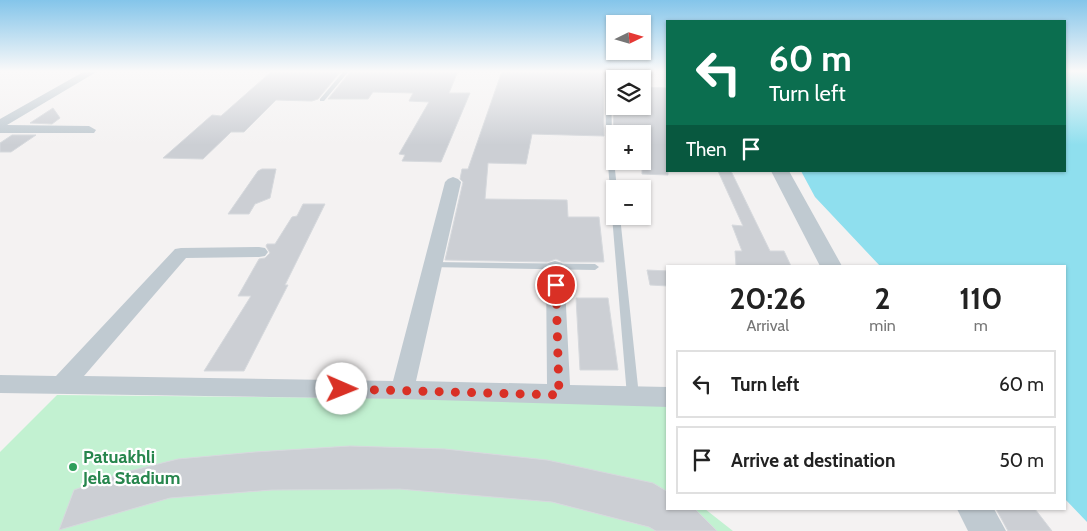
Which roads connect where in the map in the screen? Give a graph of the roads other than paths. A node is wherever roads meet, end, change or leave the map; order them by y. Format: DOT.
graph roads {
  1 [pos="50,96"];
  2 [pos="326,96"];
  3 [pos="322,100"];
  4 [pos="609,115"];
  5 [pos="0,124"];
  6 [pos="0,129"];
  7 [pos="89,130"];
  8 [pos="781,172"];
  9 [pos="613,180"];
  10 [pos="453,182"];
  11 [pos="617,225"];
  12 [pos="259,252"];
  13 [pos="432,265"];
  14 [pos="830,265"];
  15 [pos="555,267"];
  16 [pos="596,267"];
  17 [pos="0,384"];
  18 [pos="63,384"];
  19 [pos="402,390"];
  20 [pos="559,395"];
  21 [pos="633,396"];
  22 [pos="666,397"];
  23 [pos="975,510"];
  24 [pos="988,531"];
  1 -- 5 [label="street"];
  2 -- 3 [label="lane"];
  4 -- 9 [label="lane"];
  6 -- 7 [label="street"];
  8 -- 14 [label="street"];
  10 -- 13 [label="street"];
  11 -- 21 [label="lane"];
  12 -- 18 [label="street"];
  13 -- 15 [label="lane"];
  13 -- 19 [label="street"];
  15 -- 16 [label="lane"];
  15 -- 20 [label="street"];
  17 -- 18 [label="street"];
  18 -- 19 [label="street"];
  19 -- 20 [label="street"];
  20 -- 21 [label="street"];
  21 -- 22 [label="street"];
  23 -- 24 [label="street"];
}
